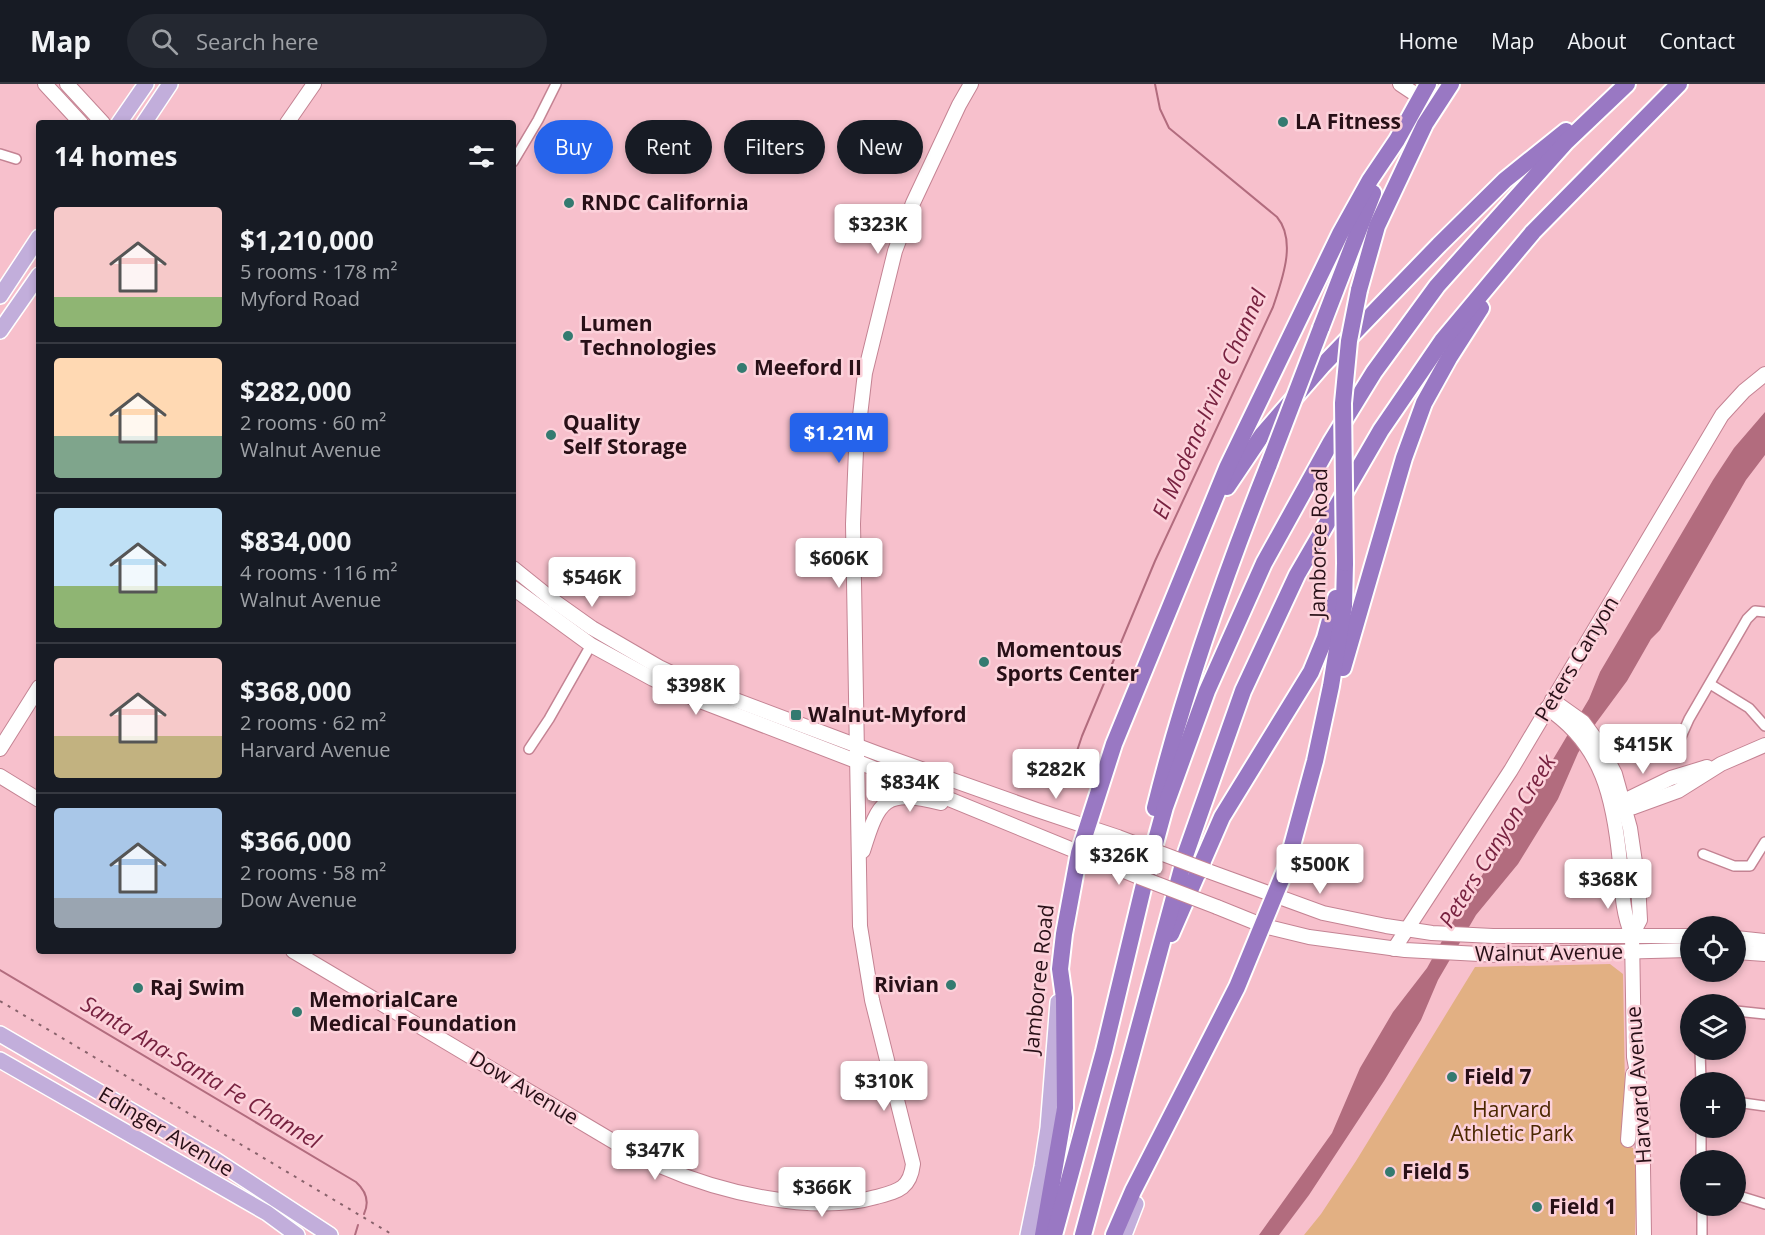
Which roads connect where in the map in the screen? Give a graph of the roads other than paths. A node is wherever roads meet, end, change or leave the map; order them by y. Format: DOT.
graph roads {
  1 [pos="45,84"];
  2 [pos="67,84"];
  3 [pos="146,84"];
  4 [pos="170,84"];
  5 [pos="314,84"];
  6 [pos="556,84"];
  7 [pos="971,84"];
  8 [pos="1400,84"];
  9 [pos="1450,84"];
  10 [pos="1679,84"];
  11 [pos="1623,88"];
  12 [pos="1424,91"];
  13 [pos="1436,108"];
  14 [pos="78,120"];
  15 [pos="100,120"];
  16 [pos="121,120"];
  17 [pos="146,120"];
  18 [pos="289,120"];
  19 [pos="1397,140"];
  20 [pos="0,154"];
  21 [pos="516,157"];
  22 [pos="16,159"];
  23 [pos="1557,206"];
  24 [pos="36,242"];
  25 [pos="36,278"];
  26 [pos="0,296"];
  27 [pos="0,331"];
  28 [pos="1765,374"];
  29 [pos="1200,531"];
  30 [pos="1345,563"];
  31 [pos="516,570"];
  32 [pos="516,590"];
  33 [pos="1765,612"];
  34 [pos="591,645"];
  35 [pos="1710,684"];
  36 [pos="36,692"];
  37 [pos="1550,704"];
  38 [pos="1765,726"];
  39 [pos="1765,745"];
  40 [pos="856,746"];
  41 [pos="1677,746"];
  42 [pos="0,748"];
  43 [pos="530,749"];
  44 [pos="856,761"];
  45 [pos="1315,761"];
  46 [pos="0,776"];
  47 [pos="36,798"];
  48 [pos="1618,810"];
  49 [pos="983,813"];
  50 [pos="1086,826"];
  51 [pos="1765,843"];
  52 [pos="1079,853"];
  53 [pos="1703,854"];
  54 [pos="860,862"];
  55 [pos="1275,897"];
  56 [pos="1264,926"];
  57 [pos="1407,929"];
  58 [pos="1632,935"];
  59 [pos="1680,936"];
  60 [pos="1746,939"];
  61 [pos="1765,941"];
  62 [pos="1394,949"];
  63 [pos="1680,950"];
  64 [pos="1632,951"];
  65 [pos="1746,953"];
  66 [pos="298,954"];
  67 [pos="1765,954"];
  68 [pos="1126,956"];
  69 [pos="1156,957"];
  70 [pos="1060,969"];
  71 [pos="1746,1012"];
  72 [pos="1765,1014"];
  73 [pos="0,1034"];
  74 [pos="1634,1057"];
  75 [pos="0,1060"];
  76 [pos="1746,1103"];
  77 [pos="1765,1106"];
  78 [pos="1165,1130"];
  79 [pos="1628,1140"];
  80 [pos="1746,1198"];
  81 [pos="1765,1204"];
  82 [pos="1702,1216"];
  83 [pos="297,1235"];
  84 [pos="330,1235"];
  85 [pos="1028,1235"];
  86 [pos="1044,1235"];
  87 [pos="1054,1235"];
  88 [pos="1083,1235"];
  89 [pos="1114,1235"];
  90 [pos="1124,1235"];
  91 [pos="1644,1235"];
  92 [pos="1702,1235"];
  1 -- 14 [label="street"];
  2 -- 15 [label="street"];
  3 -- 16 [label="main road"];
  4 -- 17 [label="main road"];
  5 -- 18 [label="street"];
  6 -- 21 [label="street"];
  7 -- 40 [label="street"];
  8 -- 12 [label="street"];
  9 -- 13 [label="highway, Jamboree Road"];
  10 -- 23 [label="highway"];
  11 -- 29 [label="highway"];
  11 -- 68 [label="highway"];
  12 -- 13 [label="street"];
  12 -- 19 [label="highway, Jamboree Road"];
  13 -- 30 [label="highway, Jamboree Road, bridge"];
  19 -- 29 [label="highway, Jamboree Road"];
  19 -- 68 [label="highway, bridge"];
  20 -- 22 [label="street"];
  23 -- 45 [label="highway"];
  23 -- 69 [label="highway"];
  24 -- 26 [label="main road"];
  25 -- 27 [label="main road"];
  28 -- 37 [label="street, Peters Canyon"];
  29 -- 50 [label="highway, Jamboree Road"];
  30 -- 45 [label="highway, Jamboree Road"];
  30 -- 69 [label="highway"];
  31 -- 40 [label="street, Walnut Avenue"];
  32 -- 34 [label="street, Walnut Avenue"];
  33 -- 35 [label="street"];
  34 -- 43 [label="street"];
  34 -- 44 [label="street, Walnut Avenue"];
  35 -- 38 [label="street"];
  35 -- 41 [label="street"];
  36 -- 42 [label="street"];
  37 -- 48 [label="street, Harvard Avenue"];
  37 -- 57 [label="street, Peters Canyon"];
  39 -- 48 [label="street"];
  40 -- 44 [label="street"];
  40 -- 50 [label="street, Walnut Avenue"];
  44 -- 49 [label="street, Walnut Avenue"];
  44 -- 54 [label="street"];
  45 -- 55 [label="highway, Jamboree Road"];
  46 -- 47 [label="street"];
  48 -- 58 [label="street, Harvard Avenue"];
  49 -- 52 [label="street, Walnut Avenue"];
  49 -- 54 [label="street"];
  50 -- 52 [label="highway, Jamboree Road"];
  50 -- 55 [label="street, Walnut Avenue, bridge"];
  51 -- 53 [label="street"];
  52 -- 56 [label="street, Walnut Avenue, bridge"];
  52 -- 70 [label="highway, Jamboree Road"];
  54 -- 66 [label="street, Dow Avenue"];
  55 -- 56 [label="highway, Jamboree Road"];
  55 -- 57 [label="street, Walnut Avenue"];
  56 -- 62 [label="street, Walnut Avenue"];
  56 -- 78 [label="highway, Jamboree Road"];
  57 -- 58 [label="street, Walnut Avenue"];
  57 -- 62 [label="street, Peters Canyon"];
  58 -- 59 [label="street, Walnut Avenue"];
  58 -- 64 [label="street, Harvard Avenue"];
  60 -- 61 [label="street"];
  62 -- 64 [label="street, Walnut Avenue"];
  63 -- 64 [label="street, Walnut Avenue"];
  64 -- 74 [label="street, Harvard Avenue"];
  65 -- 67 [label="street"];
  68 -- 87 [label="highway"];
  69 -- 88 [label="highway"];
  70 -- 85 [label="main road, Jamboree Road"];
  70 -- 86 [label="highway"];
  71 -- 72 [label="street"];
  73 -- 84 [label="main road, Edinger Avenue"];
  74 -- 79 [label="street"];
  74 -- 91 [label="street, Harvard Avenue"];
  75 -- 83 [label="main road, Edinger Avenue"];
  76 -- 77 [label="street"];
  78 -- 89 [label="highway"];
  78 -- 90 [label="main road, Jamboree Road"];
  80 -- 81 [label="street"];
  82 -- 92 [label="street"];
}
